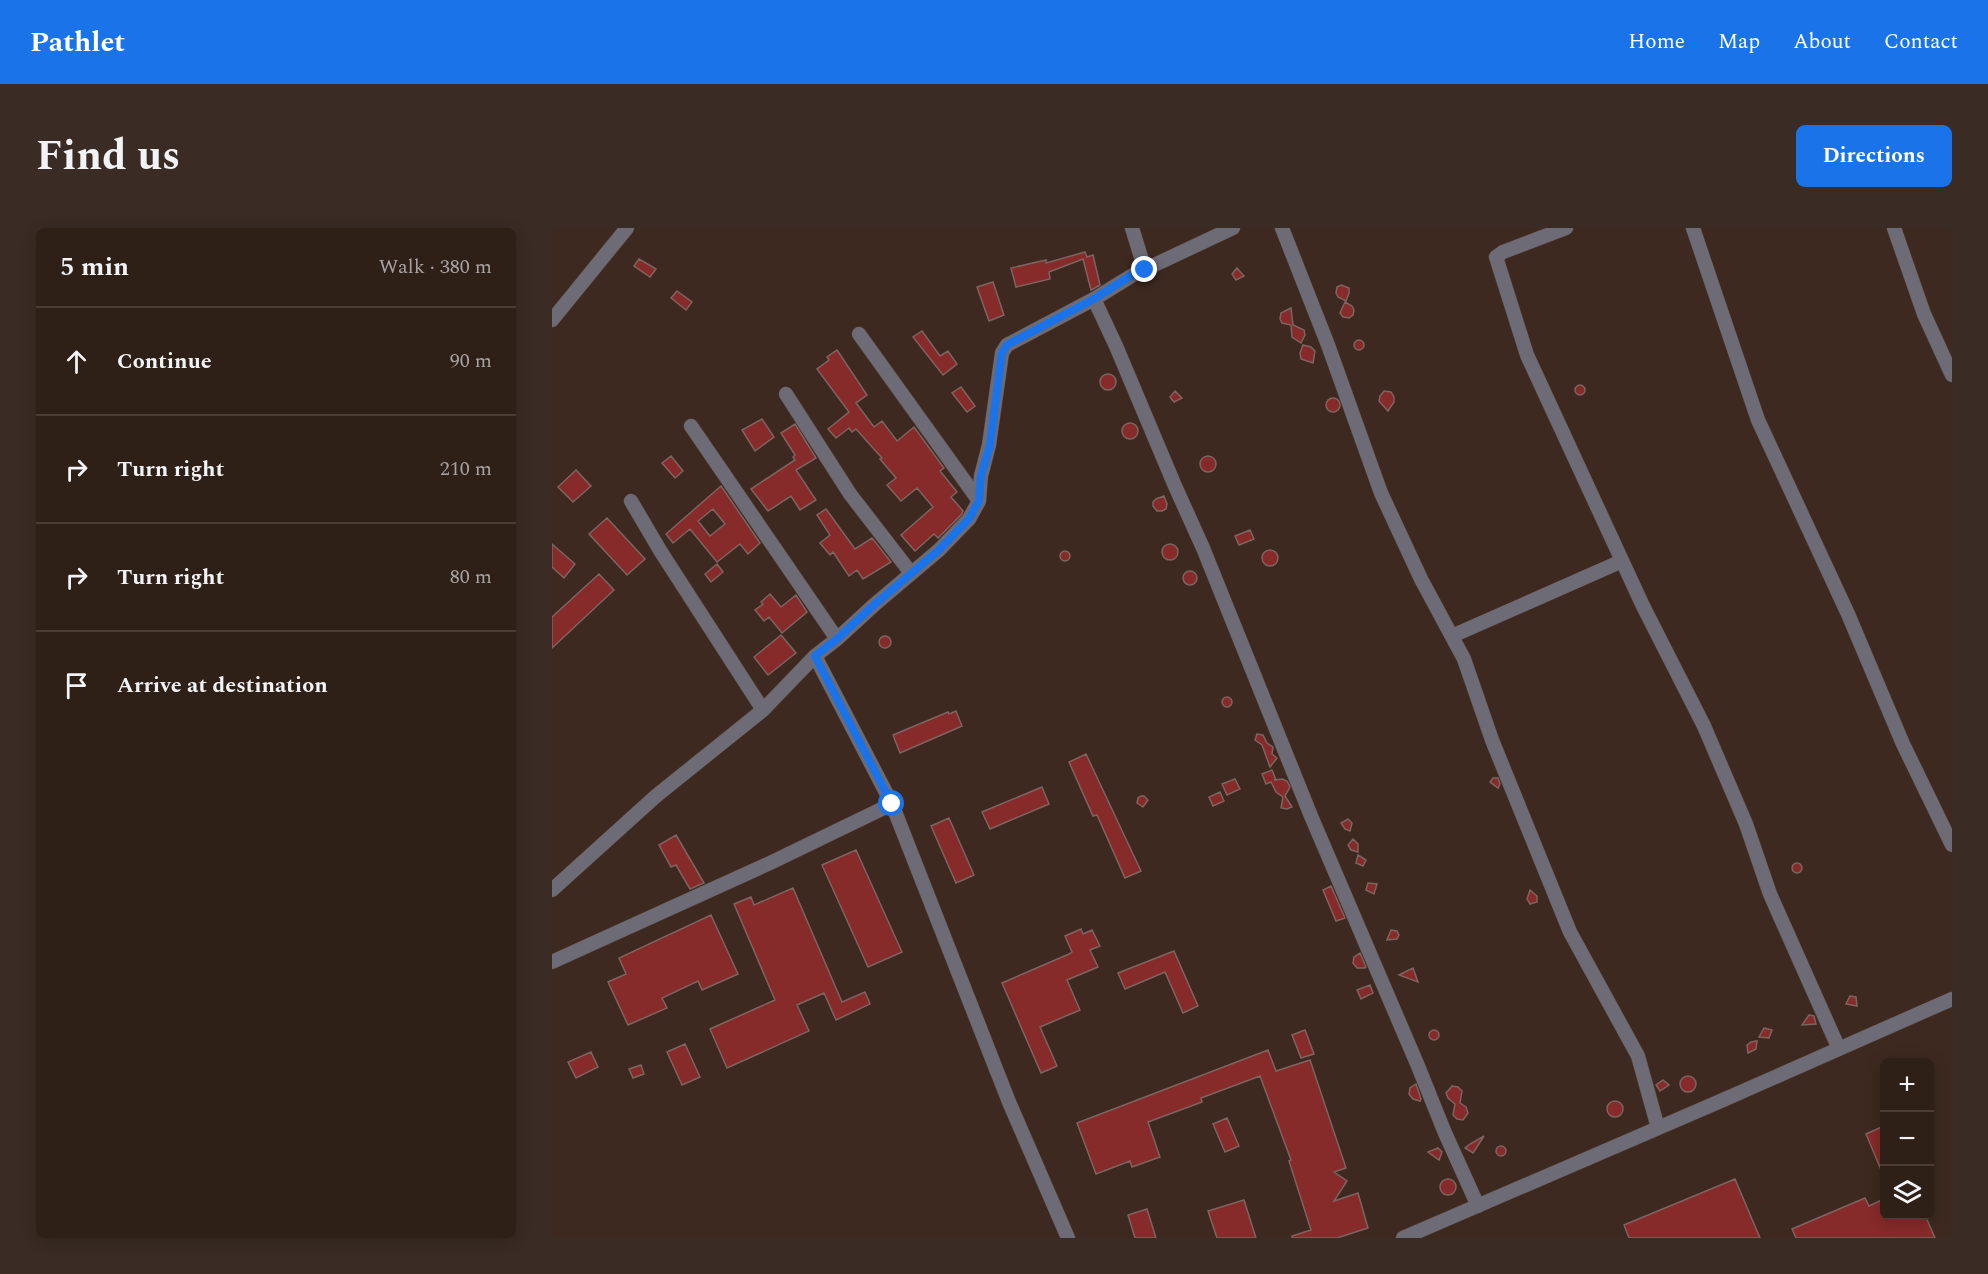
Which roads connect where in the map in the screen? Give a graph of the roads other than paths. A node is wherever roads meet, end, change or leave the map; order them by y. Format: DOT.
graph roads {
  1 [pos="627,228"];
  2 [pos="1132,228"];
  3 [pos="1233,228"];
  4 [pos="1282,228"];
  5 [pos="1566,228"];
  6 [pos="1693,228"];
  7 [pos="1894,228"];
  8 [pos="1145,270"];
  9 [pos="1094,299"];
  10 [pos="552,320"];
  11 [pos="859,334"];
  12 [pos="1952,375"];
  13 [pos="786,394"];
  14 [pos="691,426"];
  15 [pos="631,501"];
  16 [pos="979,501"];
  17 [pos="1622,561"];
  18 [pos="911,573"];
  19 [pos="1452,636"];
  20 [pos="837,639"];
  21 [pos="815,656"];
  22 [pos="763,710"];
  23 [pos="892,804"];
  24 [pos="1952,845"];
  25 [pos="552,890"];
  26 [pos="552,962"];
  27 [pos="1952,999"];
  28 [pos="1839,1049"];
  29 [pos="1658,1128"];
  30 [pos="1478,1206"];
  31 [pos="1068,1238"];
  32 [pos="1403,1238"];
  1 -- 10 [label="street"];
  2 -- 8 [label="street"];
  3 -- 8 [label="street"];
  4 -- 19 [label="street"];
  5 -- 17 [label="street"];
  6 -- 24 [label="street"];
  7 -- 12 [label="street"];
  8 -- 9 [label="street"];
  9 -- 16 [label="street"];
  9 -- 30 [label="street"];
  11 -- 16 [label="street"];
  13 -- 18 [label="street"];
  14 -- 20 [label="street"];
  15 -- 22 [label="street"];
  16 -- 18 [label="street"];
  17 -- 19 [label="street"];
  17 -- 28 [label="street"];
  18 -- 20 [label="street"];
  19 -- 29 [label="street"];
  20 -- 21 [label="street"];
  21 -- 22 [label="street"];
  21 -- 23 [label="street"];
  22 -- 25 [label="street"];
  23 -- 26 [label="street"];
  23 -- 31 [label="street"];
  27 -- 28 [label="street"];
  28 -- 29 [label="street"];
  29 -- 30 [label="street"];
  30 -- 32 [label="street"];
}
